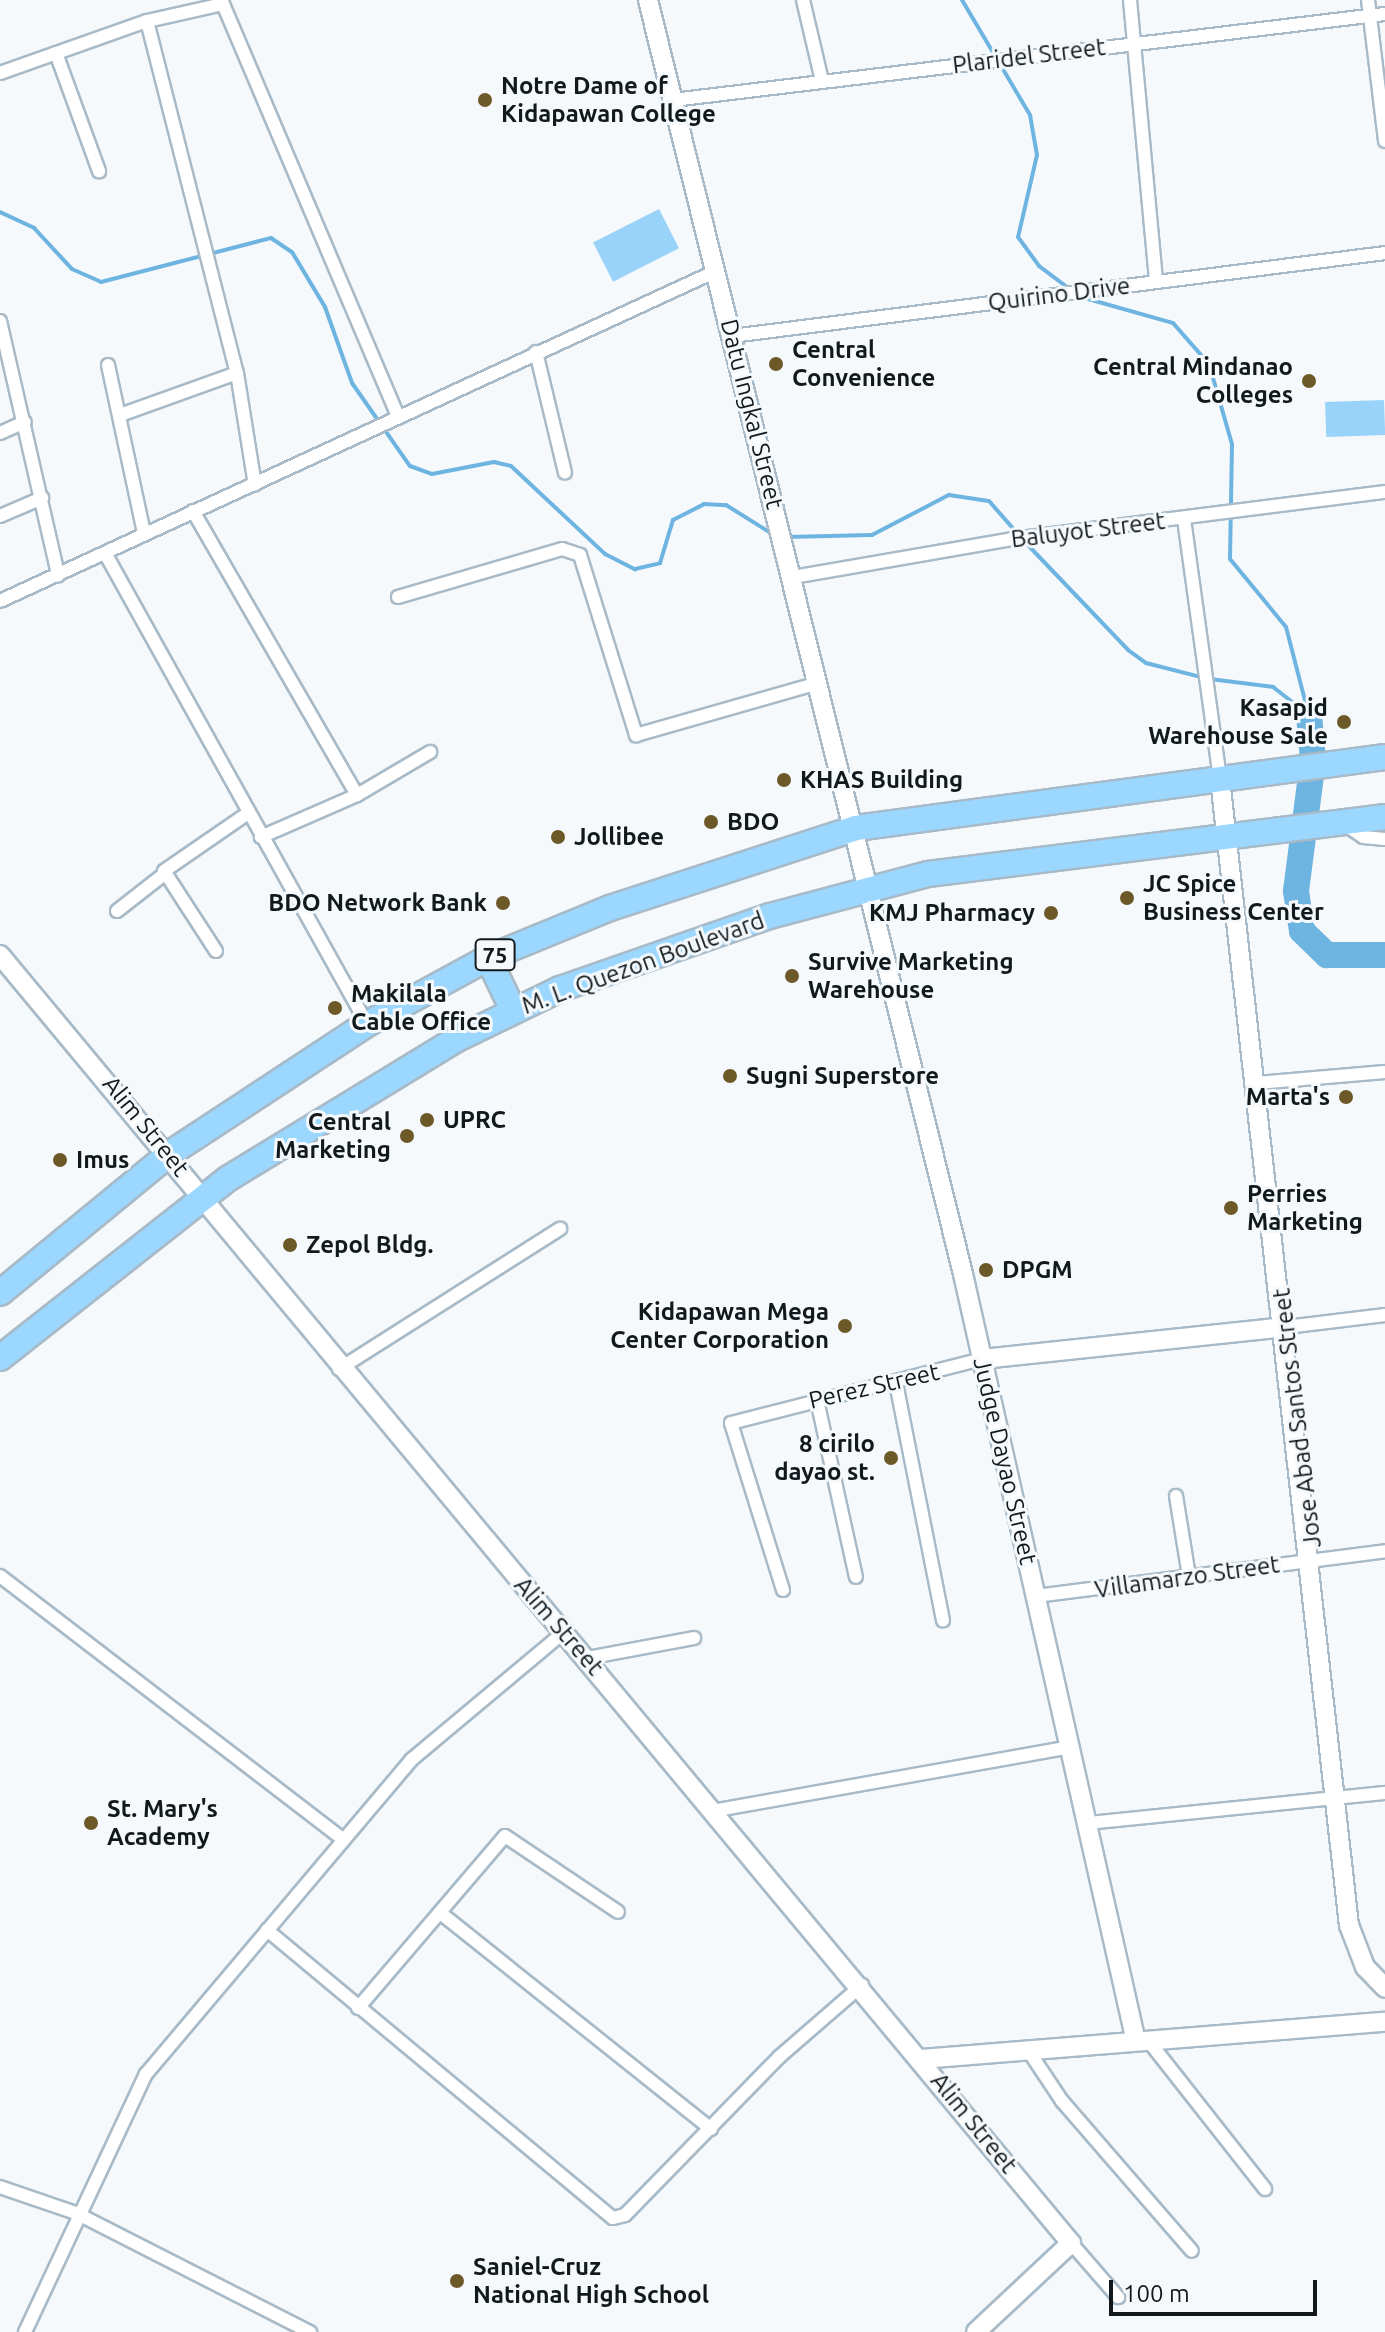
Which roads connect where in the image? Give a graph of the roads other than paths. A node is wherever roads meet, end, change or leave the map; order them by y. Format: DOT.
graph roads {
  1 [pos="648,0"];
  2 [pos="803,0"];
  3 [pos="1130,0"];
  4 [pos="1368,0"];
  5 [pos="1385,14"];
  6 [pos="1370,16"];
  7 [pos="147,21"];
  8 [pos="1134,43"];
  9 [pos="56,53"];
  10 [pos="0,73"];
  11 [pos="822,81"];
  12 [pos="673,100"];
  13 [pos="1385,141"];
  14 [pos="99,171"];
  15 [pos="1385,253"];
  16 [pos="716,271"];
  17 [pos="1156,281"];
  18 [pos="0,321"];
  19 [pos="732,336"];
  20 [pos="3,345"];
  21 [pos="536,352"];
  22 [pos="108,365"];
  23 [pos="237,373"];
  24 [pos="120,415"];
  25 [pos="393,419"];
  26 [pos="25,422"];
  27 [pos="0,433"];
  28 [pos="565,473"];
  29 [pos="255,485"];
  30 [pos="1385,492"];
  31 [pos="42,498"];
  32 [pos="193,511"];
  33 [pos="0,516"];
  34 [pos="1184,519"];
  35 [pos="144,533"];
  36 [pos="105,553"];
  37 [pos="58,575"];
  38 [pos="793,577"];
  39 [pos="398,597"];
  40 [pos="0,601"];
  41 [pos="819,683"];
  42 [pos="430,752"];
  43 [pos="1385,757"];
  44 [pos="1220,779"];
  45 [pos="357,795"];
  46 [pos="248,813"];
  47 [pos="1385,817"];
  48 [pos="1338,823"];
  49 [pos="856,828"];
  50 [pos="261,837"];
  51 [pos="1227,837"];
  52 [pos="1385,839"];
  53 [pos="163,875"];
  54 [pos="870,886"];
  55 [pos="117,911"];
  56 [pos="216,951"];
  57 [pos="0,955"];
  58 [pos="488,958"];
  59 [pos="513,1010"];
  60 [pos="367,1024"];
  61 [pos="1385,1072"];
  62 [pos="1257,1083"];
  63 [pos="169,1154"];
  64 [pos="202,1196"];
  65 [pos="560,1229"];
  66 [pos="11,1275"];
  67 [pos="0,1293"];
  68 [pos="1385,1315"];
  69 [pos="1286,1327"];
  70 [pos="0,1358"];
  71 [pos="982,1359"];
  72 [pos="339,1369"];
  73 [pos="896,1383"];
  74 [pos="817,1400"];
  75 [pos="1176,1496"];
  76 [pos="1385,1551"];
  77 [pos="1314,1560"];
  78 [pos="0,1576"];
  79 [pos="1189,1576"];
  80 [pos="856,1577"];
  81 [pos="783,1590"];
  82 [pos="1036,1596"];
  83 [pos="943,1620"];
  84 [pos="564,1632"];
  85 [pos="694,1638"];
  86 [pos="587,1658"];
  87 [pos="1070,1747"];
  88 [pos="1385,1793"];
  89 [pos="1338,1798"];
  90 [pos="717,1810"];
  91 [pos="1088,1823"];
  92 [pos="343,1839"];
  93 [pos="618,1912"];
  94 [pos="443,1915"];
  95 [pos="267,1930"];
  96 [pos="862,1985"];
  97 [pos="1385,1988"];
  98 [pos="358,2008"];
  99 [pos="1385,2022"];
  100 [pos="1140,2037"];
  101 [pos="1030,2053"];
  102 [pos="921,2059"];
  103 [pos="711,2129"];
  104 [pos="0,2187"];
  105 [pos="1265,2189"];
  106 [pos="76,2213"];
  107 [pos="1071,2243"];
  108 [pos="1192,2251"];
  109 [pos="1118,2297"];
  110 [pos="25,2332"];
  111 [pos="310,2332"];
  112 [pos="976,2332"];
  1 -- 12 [label="street, Datu Ingkal Street"];
  2 -- 11 [label="street"];
  3 -- 8 [label="street"];
  4 -- 6 [label="street"];
  5 -- 6 [label="street, Plaridel Street"];
  6 -- 8 [label="street, Plaridel Street"];
  6 -- 13 [label="street"];
  7 -- 9 [label="street"];
  7 -- 23 [label="street"];
  7 -- 25 [label="street"];
  8 -- 11 [label="street, Plaridel Street"];
  8 -- 17 [label="street"];
  9 -- 10 [label="street"];
  9 -- 14 [label="street"];
  11 -- 12 [label="street, Plaridel Street"];
  12 -- 16 [label="street, Datu Ingkal Street"];
  15 -- 17 [label="street, Quirino Drive"];
  16 -- 19 [label="street, Datu Ingkal Street"];
  16 -- 21 [label="street"];
  17 -- 19 [label="street, Quirino Drive"];
  18 -- 20 [label="street"];
  19 -- 38 [label="street, Datu Ingkal Street"];
  20 -- 26 [label="street"];
  21 -- 25 [label="street"];
  21 -- 28 [label="street"];
  22 -- 24 [label="street"];
  23 -- 24 [label="street"];
  23 -- 29 [label="street"];
  24 -- 35 [label="street"];
  25 -- 29 [label="street"];
  26 -- 27 [label="street"];
  26 -- 31 [label="street"];
  29 -- 32 [label="street"];
  30 -- 34 [label="street, Baluyot Street"];
  31 -- 33 [label="street"];
  31 -- 37 [label="street"];
  32 -- 35 [label="street"];
  32 -- 45 [label="street"];
  34 -- 38 [label="street, Baluyot Street"];
  34 -- 44 [label="street"];
  35 -- 36 [label="street"];
  36 -- 37 [label="street"];
  36 -- 46 [label="street"];
  37 -- 40 [label="street"];
  38 -- 41 [label="street, Datu Ingkal Street"];
  39 -- 41 [label="street"];
  41 -- 49 [label="street, Datu Ingkal Street"];
  42 -- 45 [label="street"];
  43 -- 44 [label="highway, 75"];
  44 -- 49 [label="highway, 75"];
  44 -- 51 [label="street, Jose Abad Santos Street"];
  45 -- 50 [label="street"];
  46 -- 50 [label="street"];
  46 -- 53 [label="street"];
  47 -- 48 [label="highway, M. L. Quezon Boulevard / 75"];
  48 -- 51 [label="highway, M. L. Quezon Boulevard / 75"];
  48 -- 52 [label="street"];
  49 -- 54 [label="street, Judge Dayao Street"];
  49 -- 58 [label="highway, 75"];
  50 -- 60 [label="street"];
  51 -- 54 [label="highway, M. L. Quezon Boulevard / 75"];
  51 -- 62 [label="street, Jose Abad Santos Street"];
  53 -- 55 [label="street"];
  53 -- 56 [label="street"];
  54 -- 59 [label="highway, M. L. Quezon Boulevard / 75"];
  54 -- 71 [label="street, Judge Dayao Street"];
  57 -- 63 [label="street, Alim Street"];
  58 -- 59 [label="highway"];
  58 -- 60 [label="highway, 75"];
  59 -- 64 [label="highway, M. L. Quezon Boulevard / 75"];
  60 -- 63 [label="highway, 75"];
  61 -- 62 [label="street"];
  62 -- 69 [label="street, Jose Abad Santos Street"];
  63 -- 64 [label="street, Alim Street"];
  63 -- 66 [label="highway, 75"];
  64 -- 70 [label="highway, M. L. Quezon Boulevard / 75"];
  64 -- 72 [label="street, Alim Street"];
  65 -- 72 [label="street"];
  66 -- 67 [label="highway, 75"];
  68 -- 69 [label="street, Perez Street"];
  69 -- 71 [label="street, Perez Street"];
  69 -- 77 [label="street, Jose Abad Santos Street"];
  71 -- 73 [label="street, Perez Street"];
  71 -- 82 [label="street, Judge Dayao Street"];
  72 -- 84 [label="street, Alim Street"];
  73 -- 74 [label="street, Perez Street"];
  73 -- 83 [label="street"];
  74 -- 80 [label="street"];
  74 -- 81 [label="street, Perez Street"];
  75 -- 79 [label="street"];
  76 -- 77 [label="street, Villamarzo Street"];
  77 -- 79 [label="street, Villamarzo Street"];
  77 -- 89 [label="street, Jose Abad Santos Street"];
  78 -- 92 [label="street"];
  79 -- 82 [label="street, Villamarzo Street"];
  82 -- 87 [label="street, Judge Dayao Street"];
  84 -- 86 [label="street, Alim Street"];
  84 -- 92 [label="street"];
  85 -- 86 [label="street"];
  86 -- 90 [label="street, Alim Street"];
  87 -- 90 [label="street"];
  87 -- 91 [label="street, Judge Dayao Street"];
  88 -- 89 [label="street"];
  89 -- 91 [label="street"];
  89 -- 97 [label="street, Jose Abad Santos Street"];
  90 -- 96 [label="street, Alim Street"];
  91 -- 100 [label="street, Judge Dayao Street"];
  92 -- 95 [label="street"];
  93 -- 94 [label="street"];
  94 -- 98 [label="street"];
  94 -- 103 [label="street"];
  95 -- 98 [label="street"];
  95 -- 106 [label="street"];
  96 -- 102 [label="street, Alim Street"];
  96 -- 103 [label="street"];
  98 -- 103 [label="street"];
  99 -- 100 [label="street"];
  100 -- 101 [label="street"];
  100 -- 105 [label="street"];
  101 -- 102 [label="street"];
  101 -- 108 [label="street"];
  102 -- 107 [label="street, Alim Street"];
  104 -- 106 [label="street"];
  106 -- 110 [label="street"];
  106 -- 111 [label="street"];
  107 -- 109 [label="street, Alim Street"];
  107 -- 112 [label="street"];
}
